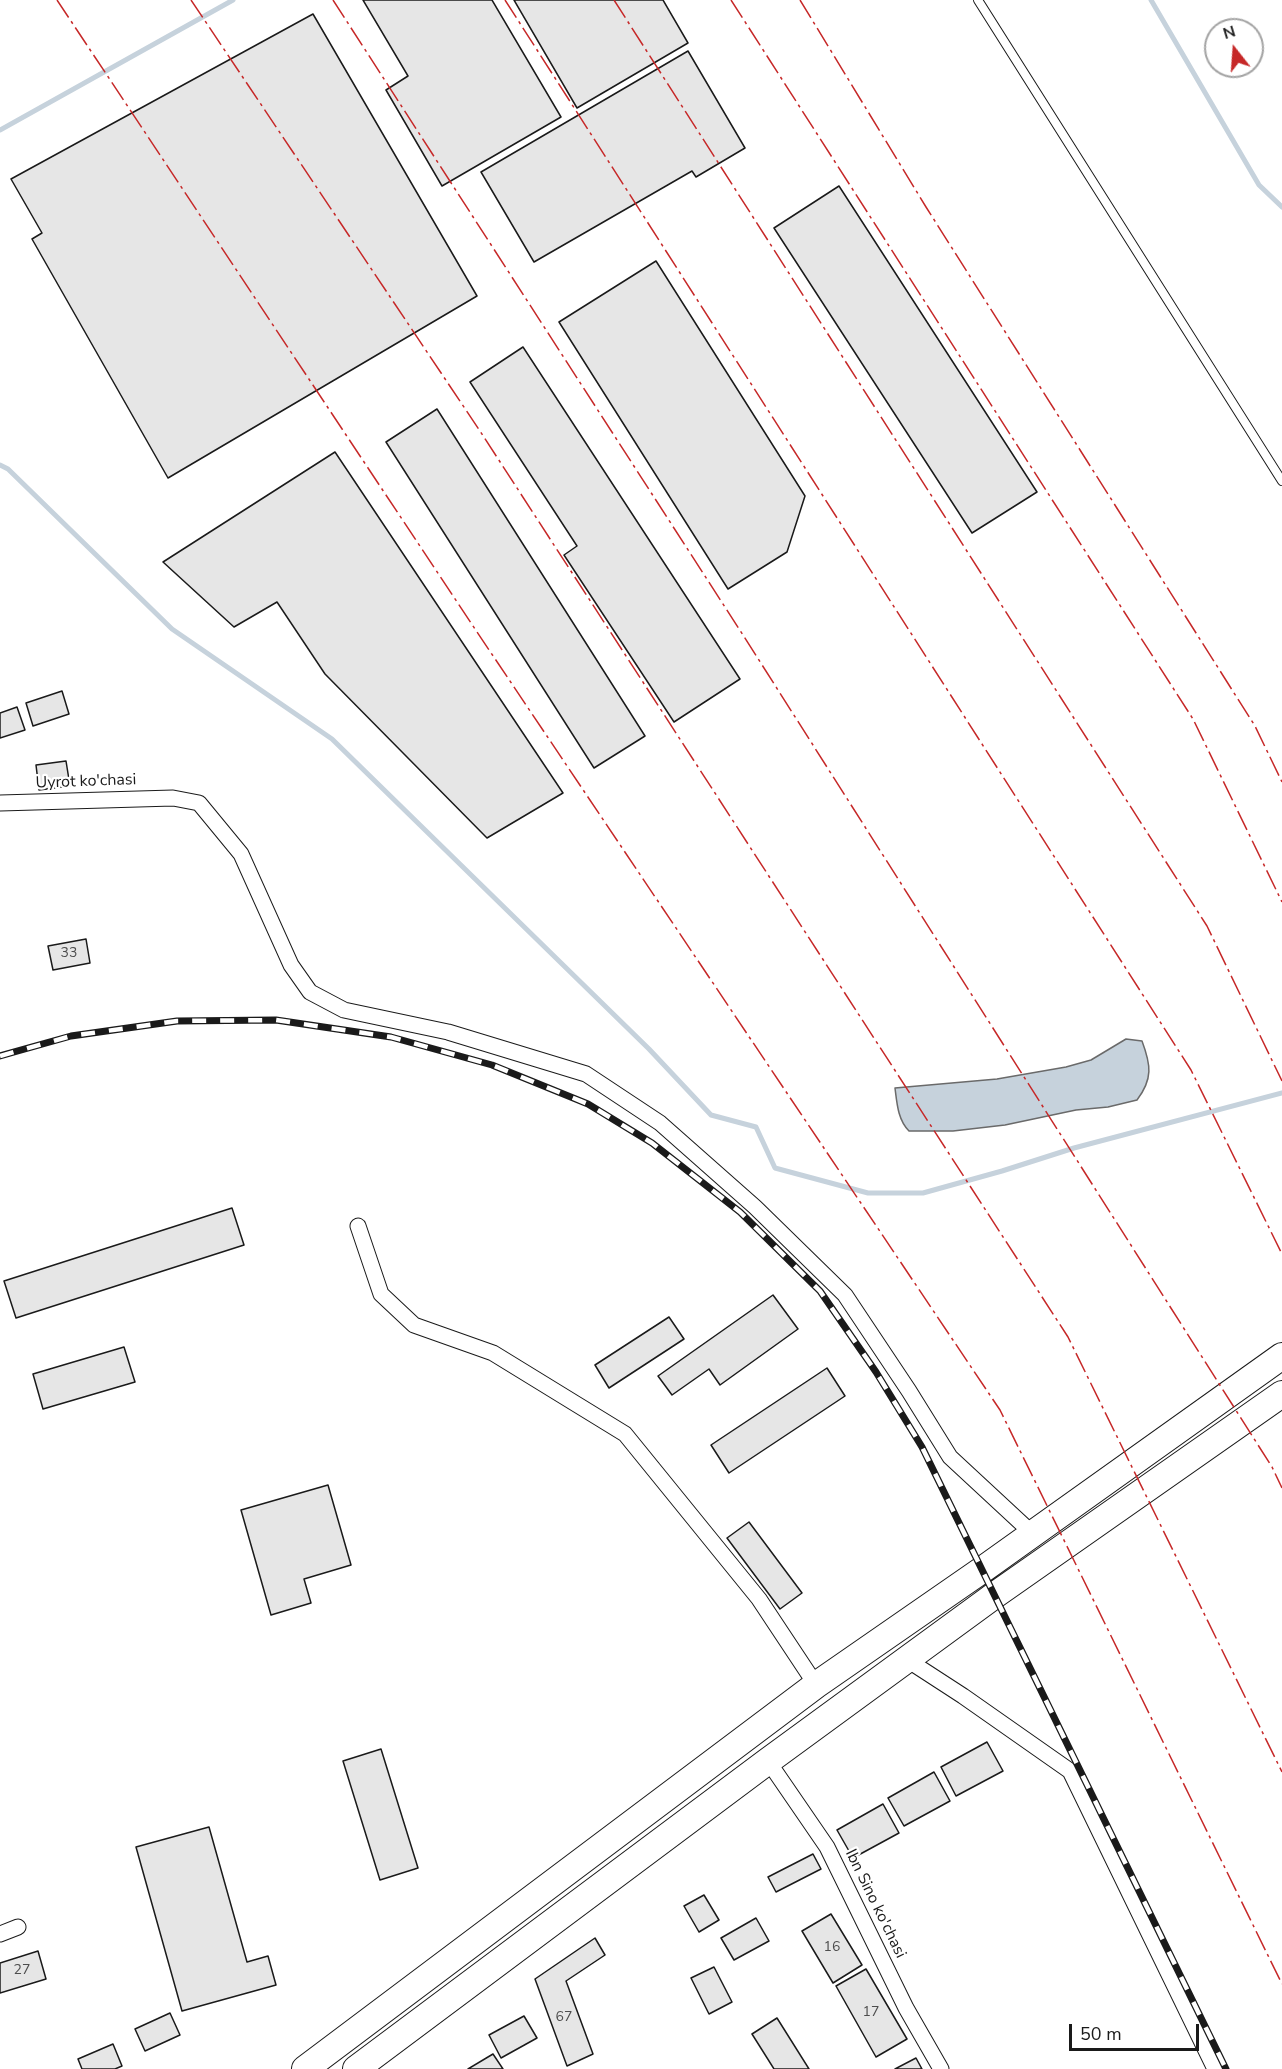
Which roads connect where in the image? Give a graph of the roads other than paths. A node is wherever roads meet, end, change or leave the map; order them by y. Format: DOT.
graph roads {
  1 [pos="978,0"];
  2 [pos="1282,481"];
  3 [pos="0,803"];
  4 [pos="358,1226"];
  5 [pos="1282,1356"];
  6 [pos="1282,1394"];
  7 [pos="1033,1533"];
  8 [pos="906,1659"];
  9 [pos="816,1685"];
  10 [pos="768,1761"];
  11 [pos="618,1834"];
  12 [pos="639,1858"];
  13 [pos="18,1927"];
  14 [pos="0,1934"];
  15 [pos="305,2069"];
  16 [pos="356,2069"];
  17 [pos="941,2069"];
  18 [pos="1215,2069"];
  1 -- 2 [label="lane"];
  3 -- 7 [label="street, Uyrot ko'chasi"];
  4 -- 9 [label="street"];
  5 -- 7 [label="highway"];
  6 -- 8 [label="highway"];
  7 -- 9 [label="highway"];
  8 -- 10 [label="highway"];
  8 -- 18 [label="street"];
  9 -- 11 [label="highway"];
  10 -- 12 [label="highway"];
  10 -- 17 [label="street, Ibn Sino ko'chasi"];
  11 -- 12 [label="highway"];
  11 -- 15 [label="highway"];
  12 -- 16 [label="highway"];
  13 -- 14 [label="street"];
}
